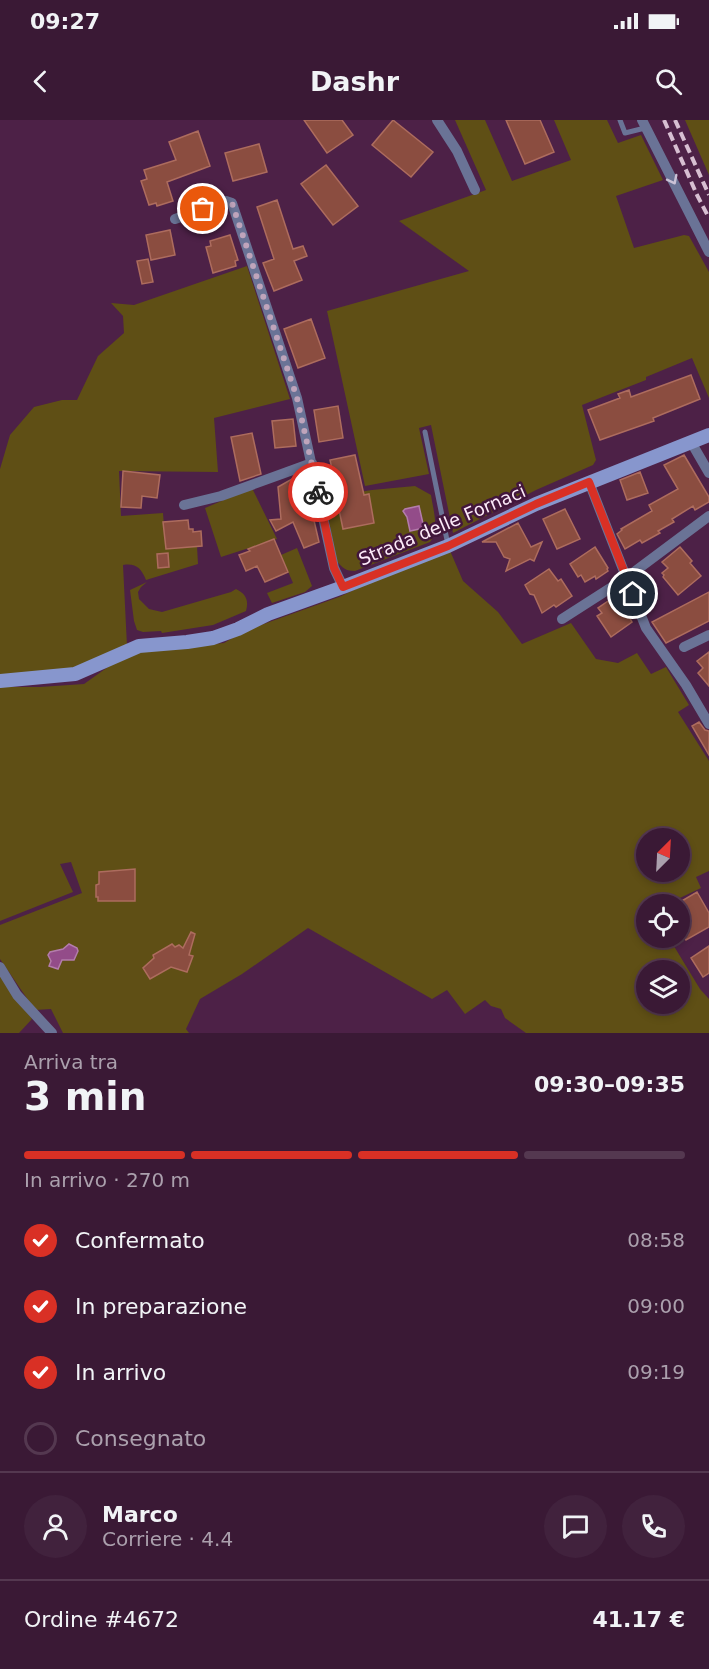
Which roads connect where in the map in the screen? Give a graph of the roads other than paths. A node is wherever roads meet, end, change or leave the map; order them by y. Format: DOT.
graph roads {
  1 [pos="436,120"];
  2 [pos="620,120"];
  3 [pos="644,124"];
  4 [pos="475,190"];
  5 [pos="175,219"];
  6 [pos="709,252"];
  7 [pos="425,432"];
  8 [pos="709,435"];
  9 [pos="691,442"];
  10 [pos="312,463"];
  11 [pos="709,473"];
  12 [pos="589,482"];
  13 [pos="184,505"];
  14 [pos="709,516"];
  15 [pos="448,546"];
  16 [pos="626,578"];
  17 [pos="343,587"];
  18 [pos="562,619"];
  19 [pos="709,635"];
  20 [pos="684,647"];
  21 [pos="0,681"];
  22 [pos="709,724"];
  23 [pos="0,968"];
  24 [pos="52,1033"];
  1 -- 4 [label="street"];
  2 -- 3 [label="lane"];
  3 -- 6 [label="street, one-way"];
  5 -- 10 [label="street"];
  7 -- 15 [label="lane"];
  8 -- 9 [label="street, Strada delle Fornaci"];
  9 -- 11 [label="street"];
  9 -- 12 [label="street, Strada delle Fornaci"];
  10 -- 13 [label="street"];
  10 -- 17 [label="street"];
  12 -- 15 [label="street, Strada delle Fornaci"];
  12 -- 16 [label="street"];
  14 -- 16 [label="street"];
  15 -- 17 [label="street, Strada delle Fornaci"];
  16 -- 18 [label="street"];
  16 -- 22 [label="street"];
  17 -- 21 [label="street, Strada delle Fornaci"];
  19 -- 20 [label="street"];
  23 -- 24 [label="street"];
}
